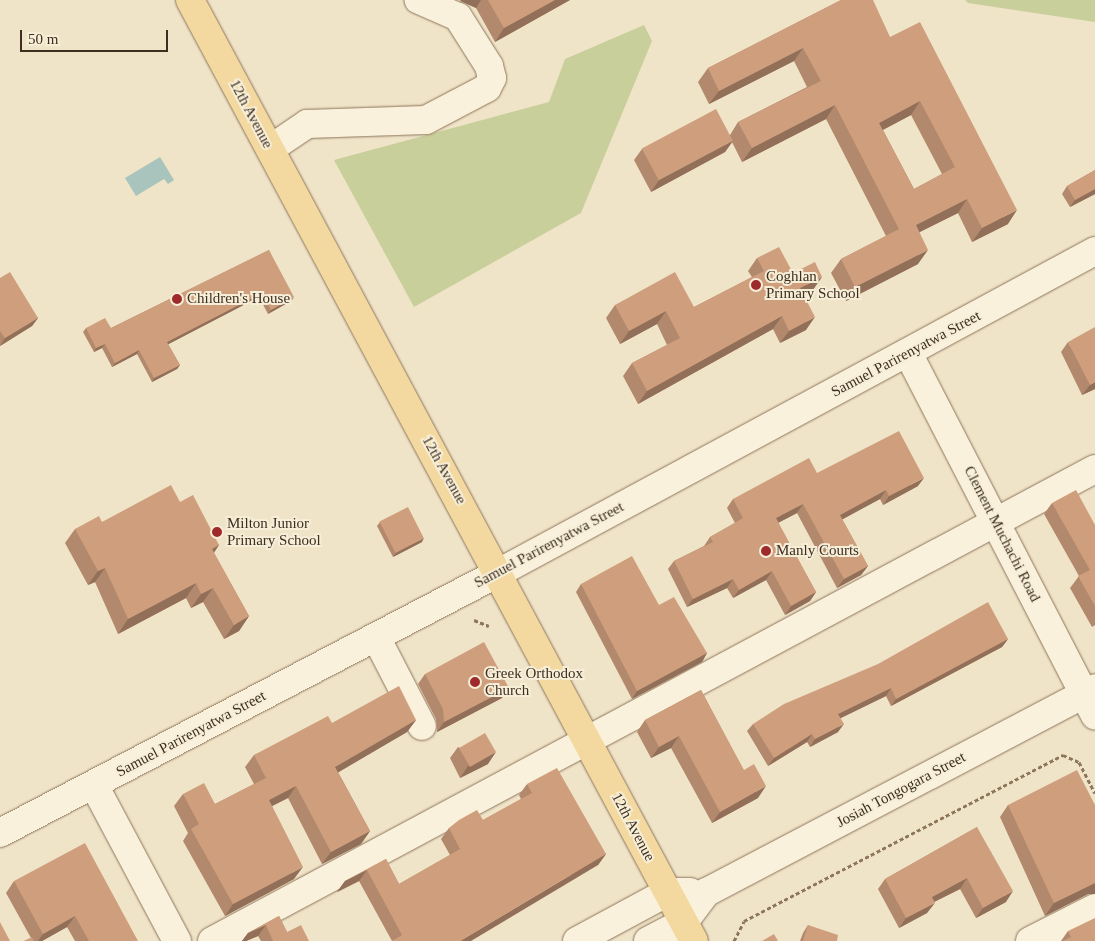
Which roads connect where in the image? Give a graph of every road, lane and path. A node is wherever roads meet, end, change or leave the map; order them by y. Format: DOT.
graph roads {
  1 [pos="190,0"];
  2 [pos="419,0"];
  3 [pos="270,149"];
  4 [pos="1095,251"];
  5 [pos="908,353"];
  6 [pos="1095,469"];
  7 [pos="996,523"];
  8 [pos="500,572"];
  9 [pos="474,620"];
  10 [pos="489,626"];
  11 [pos="376,637"];
  12 [pos="1091,699"];
  13 [pos="422,726"];
  14 [pos="588,741"];
  15 [pos="94,785"];
  16 [pos="1095,793"];
  17 [pos="0,833"];
  18 [pos="668,892"];
  19 [pos="707,892"];
  20 [pos="1095,908"];
  21 [pos="689,931"];
  22 [pos="652,940"];
  23 [pos="177,941"];
  24 [pos="212,941"];
  25 [pos="577,941"];
  26 [pos="734,941"];
  27 [pos="1030,941"];
  1 -- 3 [label="main road, 12th Avenue"];
  2 -- 3 [label="street"];
  3 -- 8 [label="main road, 12th Avenue"];
  4 -- 5 [label="street, Samuel Parirenyatwa Street"];
  5 -- 7 [label="street, Clement Muchachi Road"];
  5 -- 8 [label="street, Samuel Parirenyatwa Street"];
  6 -- 7 [label="street"];
  7 -- 12 [label="street, Clement Muchachi Road"];
  7 -- 14 [label="street"];
  8 -- 11 [label="street, Samuel Parirenyatwa Street"];
  8 -- 14 [label="main road, 12th Avenue"];
  9 -- 10 [label="path"];
  11 -- 13 [label="street"];
  11 -- 15 [label="street, Samuel Parirenyatwa Street"];
  12 -- 19 [label="street, Josiah Tongogara Street"];
  14 -- 18 [label="main road, 12th Avenue"];
  14 -- 24 [label="street"];
  15 -- 17 [label="street, Samuel Parirenyatwa Street"];
  15 -- 23 [label="street"];
  16 -- 26 [label="path"];
  18 -- 19 [label="street, Josiah Tongogara Street"];
  18 -- 21 [label="main road, 12th Avenue"];
  18 -- 25 [label="street, Josiah Tongogara Street"];
  19 -- 21 [label="street, Josiah Tongogara Street"];
  20 -- 27 [label="street"];
  21 -- 22 [label="street, Josiah Tongogara Street"];
}
